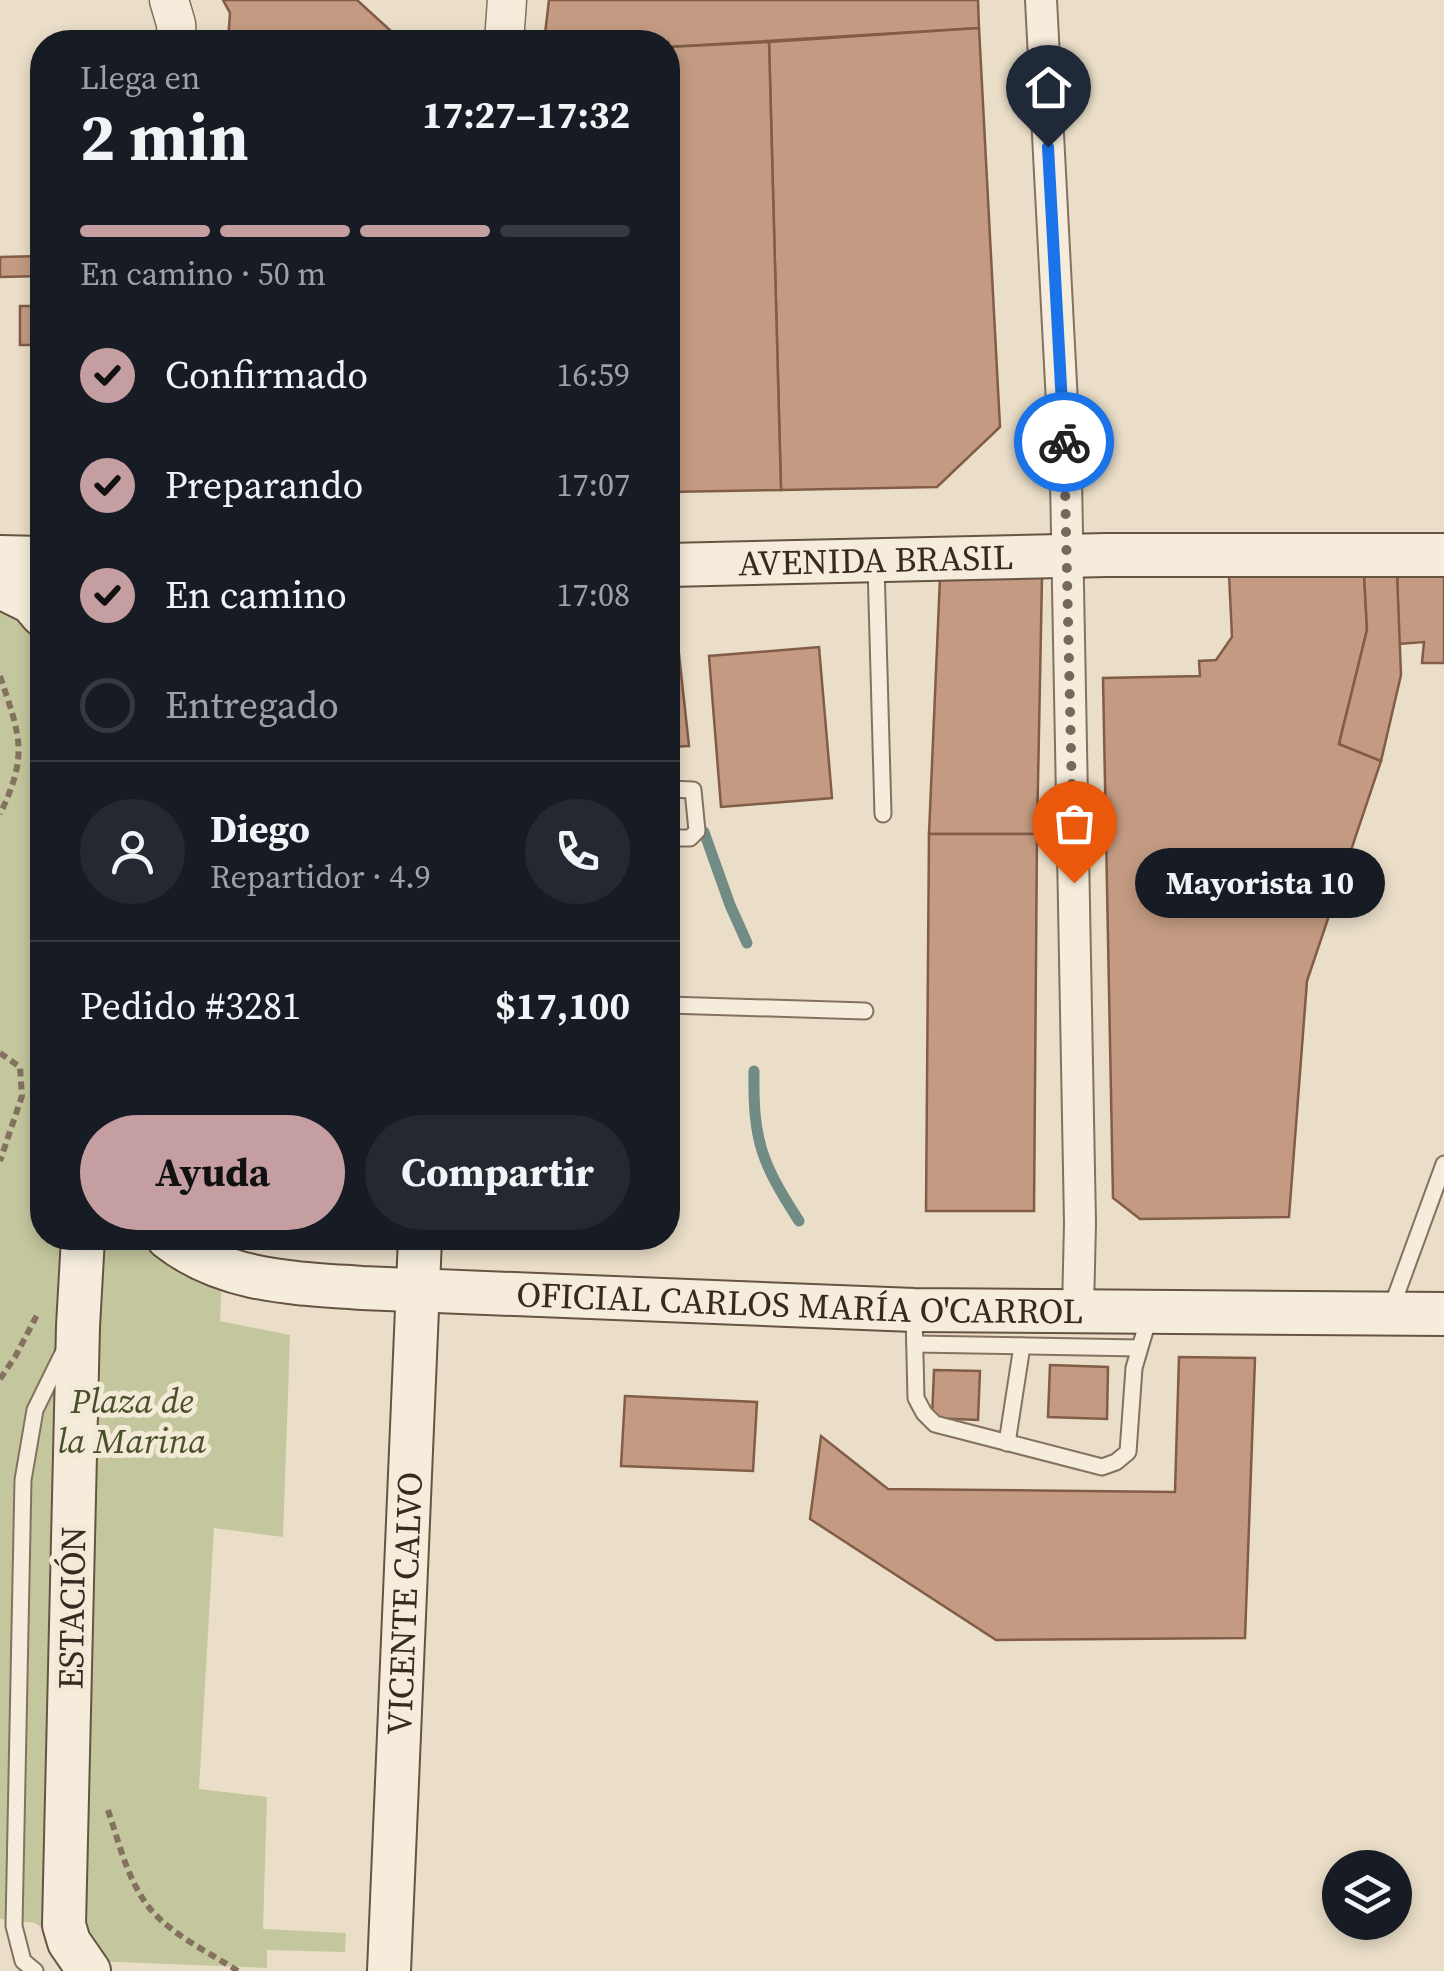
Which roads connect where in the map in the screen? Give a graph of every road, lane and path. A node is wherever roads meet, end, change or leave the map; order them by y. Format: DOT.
graph roads {
  1 [pos="169,0"];
  2 [pos="507,0"];
  3 [pos="1041,0"];
  4 [pos="176,30"];
  5 [pos="505,30"];
  6 [pos="1444,555"];
  7 [pos="0,557"];
  8 [pos="1068,557"];
  9 [pos="30,558"];
  10 [pos="876,562"];
  11 [pos="680,565"];
  12 [pos="0,586"];
  13 [pos="30,601"];
  14 [pos="0,676"];
  15 [pos="680,790"];
  16 [pos="0,814"];
  17 [pos="883,814"];
  18 [pos="680,838"];
  19 [pos="680,1005"];
  20 [pos="865,1010"];
  21 [pos="0,1053"];
  22 [pos="0,1162"];
  23 [pos="1444,1164"];
  24 [pos="82,1250"];
  25 [pos="184,1250"];
  26 [pos="420,1250"];
  27 [pos="418,1290"];
  28 [pos="41,1304"];
  29 [pos="1078,1310"];
  30 [pos="1390,1313"];
  31 [pos="1444,1314"];
  32 [pos="78,1326"];
  33 [pos="915,1327"];
  34 [pos="1145,1330"];
  35 [pos="1022,1346"];
  36 [pos="0,1378"];
  37 [pos="1007,1443"];
  38 [pos="102,1794"];
  39 [pos="24,1968"];
  40 [pos="89,1971"];
  41 [pos="238,1971"];
  42 [pos="390,1971"];
  1 -- 4 [label="street"];
  2 -- 5 [label="street"];
  3 -- 8 [label="street"];
  6 -- 8 [label="main road, AVENIDA BRASIL"];
  7 -- 9 [label="main road"];
  8 -- 10 [label="main road, AVENIDA BRASIL"];
  8 -- 29 [label="street"];
  10 -- 11 [label="main road, AVENIDA BRASIL"];
  10 -- 17 [label="lane"];
  12 -- 13 [label="main road"];
  14 -- 16 [label="path"];
  15 -- 18 [label="lane"];
  19 -- 20 [label="lane"];
  21 -- 22 [label="path"];
  23 -- 30 [label="lane"];
  24 -- 32 [label="main road, ESTACIÓN"];
  25 -- 27 [label="main road, OFICIAL CARLOS MARÍA O'CARROL"];
  26 -- 27 [label="main road, VICENTE CALVO"];
  27 -- 33 [label="main road, OFICIAL CARLOS MARÍA O'CARROL"];
  27 -- 42 [label="main road, VICENTE CALVO"];
  28 -- 36 [label="path"];
  29 -- 33 [label="main road, OFICIAL CARLOS MARÍA O'CARROL"];
  29 -- 34 [label="main road, OFICIAL CARLOS MARÍA O'CARROL"];
  30 -- 31 [label="main road, OFICIAL CARLOS MARÍA O'CARROL"];
  30 -- 34 [label="main road, OFICIAL CARLOS MARÍA O'CARROL"];
  32 -- 39 [label="lane"];
  32 -- 40 [label="main road, ESTACIÓN"];
  33 -- 35 [label="lane"];
  33 -- 37 [label="lane"];
  34 -- 35 [label="lane"];
  34 -- 37 [label="lane"];
  35 -- 37 [label="lane"];
  38 -- 41 [label="path"];
}
